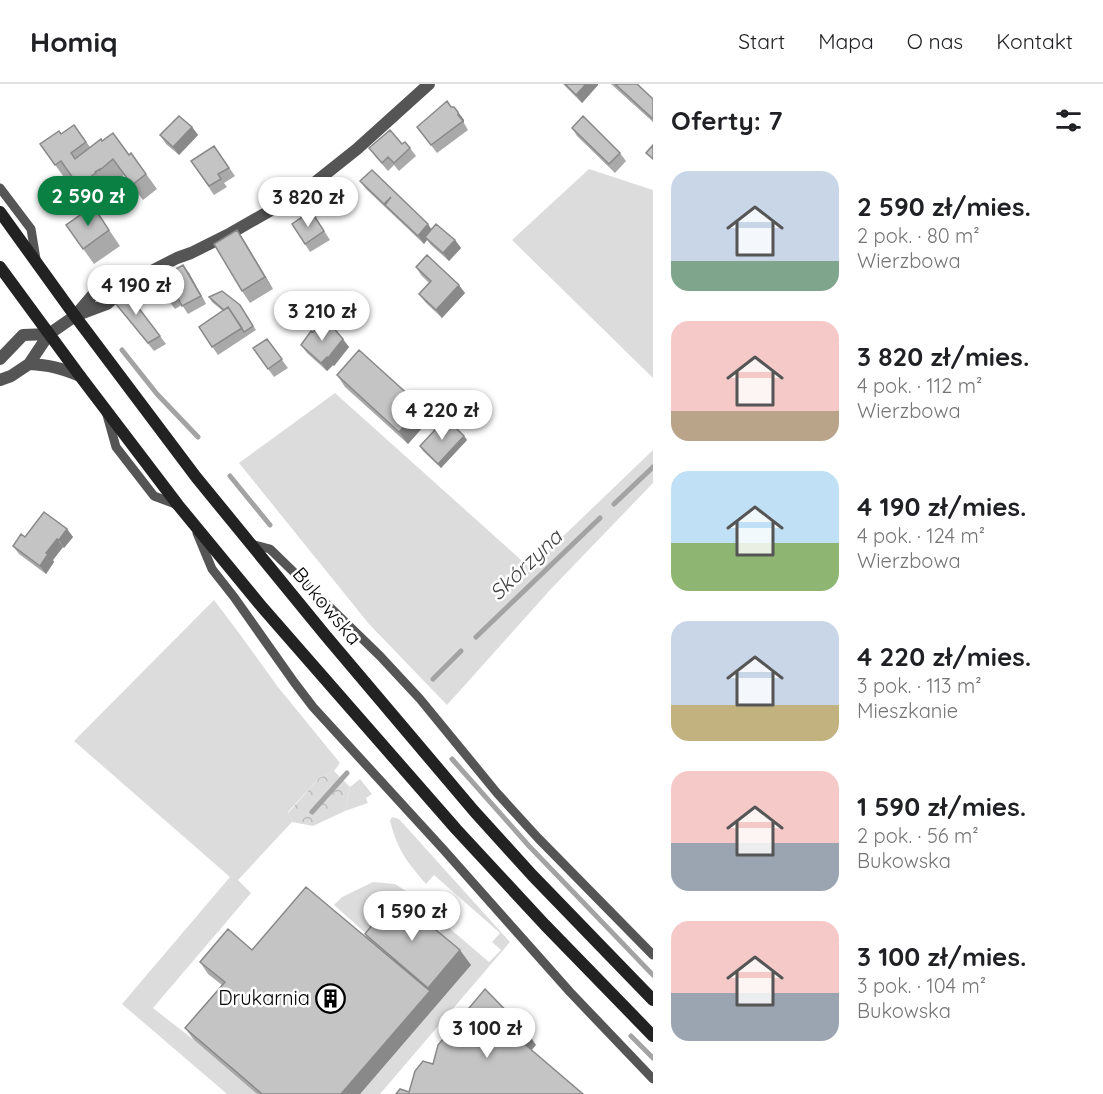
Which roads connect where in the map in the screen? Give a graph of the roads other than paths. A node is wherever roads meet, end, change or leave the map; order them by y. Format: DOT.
graph roads {
  1 [pos="429,84"];
  2 [pos="0,188"];
  3 [pos="0,212"];
  4 [pos="36,261"];
  5 [pos="0,267"];
  6 [pos="75,316"];
  7 [pos="50,334"];
  8 [pos="0,359"];
  9 [pos="29,364"];
  10 [pos="80,376"];
  11 [pos="0,380"];
  12 [pos="193,525"];
  13 [pos="250,544"];
  14 [pos="653,955"];
  15 [pos="653,1000"];
  16 [pos="653,1035"];
  17 [pos="653,1079"];
  1 -- 6 [label="street"];
  2 -- 4 [label="lane"];
  3 -- 4 [label="main road, Bukowska"];
  4 -- 6 [label="main road, Bukowska"];
  5 -- 7 [label="main road"];
  6 -- 7 [label="street"];
  6 -- 13 [label="main road, Bukowska"];
  7 -- 8 [label="street"];
  7 -- 9 [label="street"];
  7 -- 10 [label="main road"];
  9 -- 10 [label="street"];
  9 -- 11 [label="street"];
  10 -- 12 [label="main road"];
  12 -- 16 [label="main road"];
  12 -- 17 [label="lane"];
  13 -- 14 [label="lane"];
  13 -- 15 [label="main road, Bukowska"];
}
